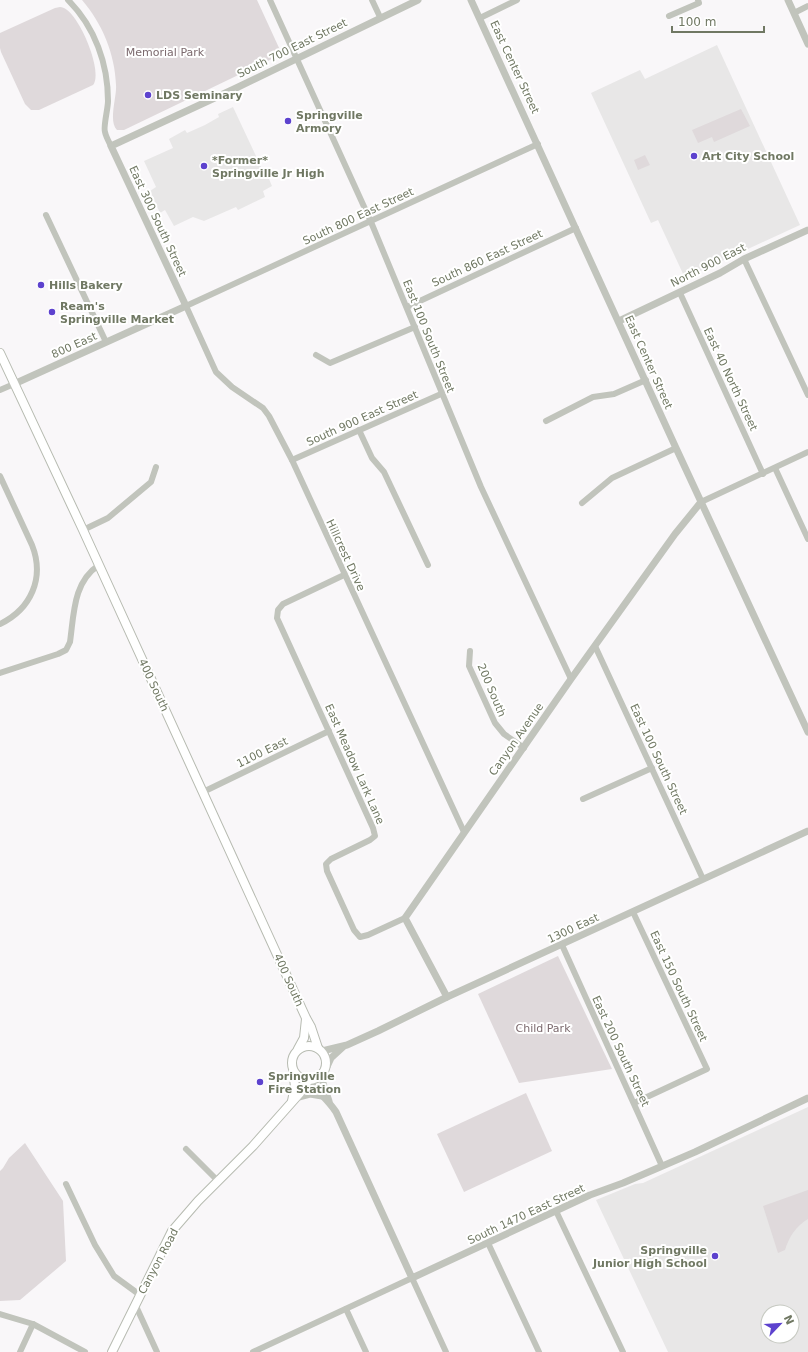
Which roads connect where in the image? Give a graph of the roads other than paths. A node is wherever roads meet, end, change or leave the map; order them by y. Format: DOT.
graph roads {
  1 [pos="68,0"];
  2 [pos="270,0"];
  3 [pos="372,0"];
  4 [pos="418,0"];
  5 [pos="471,0"];
  6 [pos="518,0"];
  7 [pos="788,0"];
  8 [pos="699,1"];
  9 [pos="808,6"];
  10 [pos="794,13"];
  11 [pos="668,16"];
  12 [pos="380,17"];
  13 [pos="480,18"];
  14 [pos="808,44"];
  15 [pos="296,58"];
  16 [pos="538,144"];
  17 [pos="111,146"];
  18 [pos="46,214"];
  19 [pos="371,222"];
  20 [pos="576,228"];
  21 [pos="808,230"];
  22 [pos="744,259"];
  23 [pos="680,293"];
  24 [pos="186,306"];
  25 [pos="407,307"];
  26 [pos="619,321"];
  27 [pos="415,327"];
  28 [pos="106,342"];
  29 [pos="0,353"];
  30 [pos="316,355"];
  31 [pos="646,380"];
  32 [pos="14,384"];
  33 [pos="0,390"];
  34 [pos="441,394"];
  35 [pos="808,395"];
  36 [pos="546,421"];
  37 [pos="359,430"];
  38 [pos="676,448"];
  39 [pos="808,452"];
  40 [pos="292,460"];
  41 [pos="156,467"];
  42 [pos="775,468"];
  43 [pos="763,474"];
  44 [pos="0,476"];
  45 [pos="582,502"];
  46 [pos="701,502"];
  47 [pos="83,530"];
  48 [pos="808,539"];
  49 [pos="99,565"];
  50 [pos="428,566"];
  51 [pos="344,574"];
  52 [pos="0,624"];
  53 [pos="595,646"];
  54 [pos="470,651"];
  55 [pos="0,673"];
  56 [pos="571,679"];
  57 [pos="329,731"];
  58 [pos="808,732"];
  59 [pos="524,748"];
  60 [pos="652,768"];
  61 [pos="203,792"];
  62 [pos="583,799"];
  63 [pos="808,831"];
  64 [pos="464,832"];
  65 [pos="703,880"];
  66 [pos="633,912"];
  67 [pos="405,918"];
  68 [pos="562,945"];
  69 [pos="447,997"];
  70 [pos="306,1018"];
  71 [pos="346,1045"];
  72 [pos="298,1049"];
  73 [pos="320,1050"];
  74 [pos="293,1071"];
  75 [pos="324,1072"];
  76 [pos="309,1081"];
  77 [pos="322,1096"];
  78 [pos="808,1098"];
  79 [pos="294,1099"];
  80 [pos="330,1103"];
  81 [pos="634,1103"];
  82 [pos="186,1149"];
  83 [pos="662,1166"];
  84 [pos="218,1181"];
  85 [pos="66,1184"];
  86 [pos="556,1211"];
  87 [pos="488,1244"];
  88 [pos="412,1278"];
  89 [pos="140,1295"];
  90 [pos="135,1304"];
  91 [pos="346,1309"];
  92 [pos="0,1314"];
  93 [pos="33,1324"];
  94 [pos="20,1352"];
  95 [pos="85,1352"];
  96 [pos="112,1352"];
  97 [pos="157,1352"];
  98 [pos="253,1352"];
  99 [pos="366,1352"];
  100 [pos="446,1352"];
  101 [pos="539,1352"];
  102 [pos="623,1352"];
  1 -- 17 [label="street"];
  2 -- 15 [label="street, East 100 South Street"];
  3 -- 12 [label="street"];
  4 -- 12 [label="street, South 700 East Street"];
  5 -- 13 [label="street, East Center Street"];
  6 -- 13 [label="street"];
  7 -- 10 [label="street"];
  8 -- 11 [label="street"];
  9 -- 10 [label="street"];
  10 -- 14 [label="street"];
  12 -- 15 [label="street, South 700 East Street"];
  13 -- 16 [label="street, East Center Street"];
  15 -- 17 [label="street, South 700 East Street"];
  15 -- 19 [label="street, East 100 South Street"];
  16 -- 19 [label="street, South 800 East Street"];
  16 -- 20 [label="street, East Center Street"];
  17 -- 24 [label="street, East 300 South Street"];
  18 -- 28 [label="street"];
  19 -- 24 [label="street, South 800 East Street"];
  19 -- 25 [label="street, East 100 South Street"];
  20 -- 25 [label="street, South 860 East Street"];
  20 -- 26 [label="street, East Center Street"];
  21 -- 22 [label="street, North 900 East"];
  22 -- 23 [label="street, North 900 East"];
  22 -- 35 [label="street"];
  23 -- 26 [label="street, North 900 East"];
  23 -- 43 [label="street, East 40 North Street"];
  24 -- 28 [label="street, 800 East"];
  24 -- 40 [label="street, Hillcrest Drive"];
  25 -- 27 [label="street, East 100 South Street"];
  26 -- 31 [label="street, East Center Street"];
  27 -- 30 [label="street"];
  27 -- 34 [label="street, East 100 South Street"];
  28 -- 32 [label="street, 800 East"];
  29 -- 32 [label="main road, 400 South"];
  31 -- 36 [label="street"];
  31 -- 38 [label="street, East Center Street"];
  32 -- 33 [label="street"];
  32 -- 47 [label="main road, 400 South"];
  34 -- 37 [label="street, South 900 East Street"];
  34 -- 56 [label="street, East 100 South Street"];
  37 -- 40 [label="street, South 900 East Street"];
  37 -- 50 [label="street"];
  38 -- 45 [label="street"];
  38 -- 46 [label="street, East Center Street"];
  39 -- 42 [label="street"];
  40 -- 51 [label="street, Hillcrest Drive"];
  41 -- 47 [label="street"];
  42 -- 43 [label="street"];
  42 -- 48 [label="street"];
  43 -- 46 [label="street"];
  44 -- 52 [label="street"];
  46 -- 53 [label="street, Canyon Avenue"];
  46 -- 58 [label="street, East Center Street"];
  47 -- 49 [label="main road, 400 South"];
  49 -- 55 [label="street"];
  49 -- 61 [label="main road, 400 South"];
  51 -- 57 [label="street, East Meadow Lark Lane"];
  51 -- 64 [label="street, Hillcrest Drive"];
  53 -- 56 [label="street, Canyon Avenue"];
  53 -- 60 [label="street, East 100 South Street"];
  54 -- 59 [label="street, 200 South"];
  56 -- 59 [label="street, Canyon Avenue"];
  57 -- 61 [label="street, 1100 East"];
  57 -- 67 [label="street, East Meadow Lark Lane"];
  59 -- 64 [label="street, Canyon Avenue"];
  60 -- 62 [label="street"];
  60 -- 65 [label="street, East 100 South Street"];
  61 -- 70 [label="main road, 400 South"];
  63 -- 65 [label="street, 1300 East"];
  64 -- 67 [label="street, Canyon Avenue"];
  65 -- 66 [label="street, 1300 East"];
  66 -- 68 [label="street, 1300 East"];
  66 -- 81 [label="street, East 150 South Street"];
  67 -- 69 [label="street"];
  68 -- 69 [label="street, 1300 East"];
  68 -- 81 [label="street, East 200 South Street"];
  69 -- 71 [label="street, 1300 East"];
  70 -- 72 [label="main road, 400 South"];
  70 -- 73 [label="main road, 400 South"];
  71 -- 73 [label="street, 1300 East"];
  71 -- 75 [label="street, 1300 East"];
  72 -- 73 [label="main road"];
  72 -- 74 [label="main road"];
  73 -- 75 [label="main road"];
  74 -- 76 [label="main road"];
  74 -- 79 [label="main road"];
  75 -- 76 [label="main road"];
  75 -- 80 [label="street"];
  76 -- 77 [label="street"];
  76 -- 79 [label="main road, Canyon Road"];
  77 -- 79 [label="street"];
  77 -- 80 [label="street"];
  78 -- 83 [label="street, South 1470 East Street"];
  79 -- 84 [label="main road, Canyon Road"];
  80 -- 88 [label="street"];
  81 -- 83 [label="street, East 200 South Street"];
  82 -- 84 [label="street"];
  83 -- 86 [label="street, South 1470 East Street"];
  84 -- 89 [label="main road, Canyon Road"];
  85 -- 89 [label="street"];
  86 -- 87 [label="street, South 1470 East Street"];
  86 -- 102 [label="street"];
  87 -- 88 [label="street, South 1470 East Street"];
  87 -- 101 [label="street"];
  88 -- 91 [label="street, South 1470 East Street"];
  88 -- 100 [label="street"];
  89 -- 90 [label="main road, Canyon Road"];
  90 -- 96 [label="main road, Canyon Road"];
  90 -- 97 [label="street"];
  91 -- 98 [label="street, South 1470 East Street"];
  91 -- 99 [label="street"];
  92 -- 93 [label="street"];
  93 -- 94 [label="street"];
  93 -- 95 [label="street"];
}
